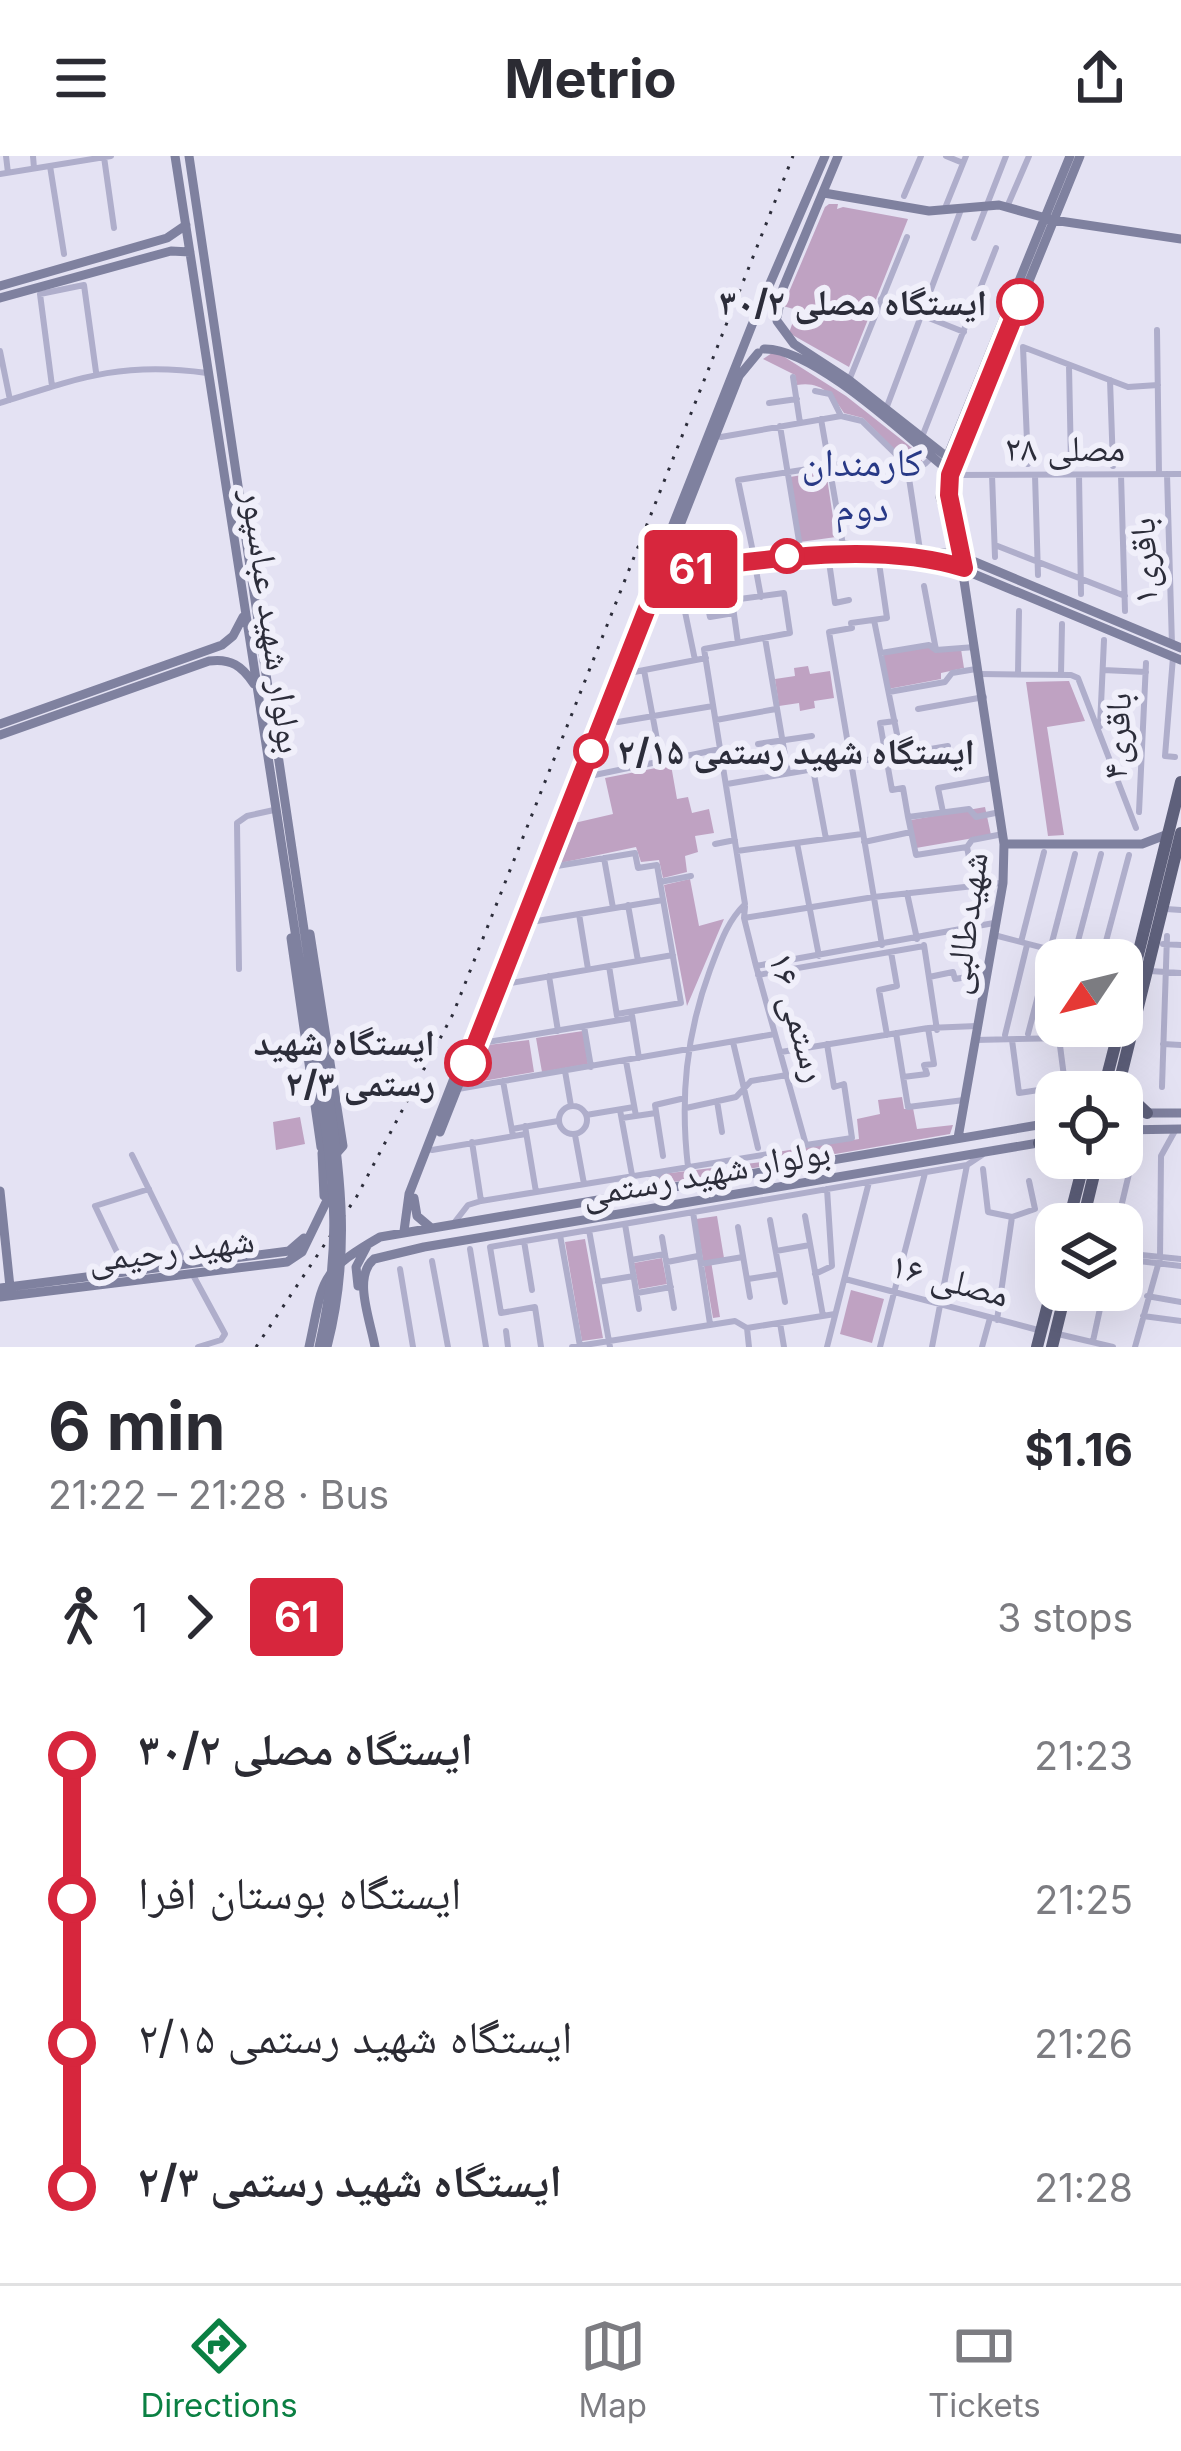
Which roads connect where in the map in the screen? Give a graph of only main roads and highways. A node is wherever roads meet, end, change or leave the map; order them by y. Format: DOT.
graph roads {
  1 [pos="1181,782"];
  2 [pos="1175,833"];
  3 [pos="1176,874"];
  4 [pos="1142,939"];
  5 [pos="1114,1071"];
  6 [pos="1049,1337"];
  7 [pos="1037,1347"];
  1 -- 2 [label="main road"];
  2 -- 3 [label="main road"];
  2 -- 4 [label="main road"];
  3 -- 5 [label="main road"];
  6 -- 7 [label="main road"];
}
